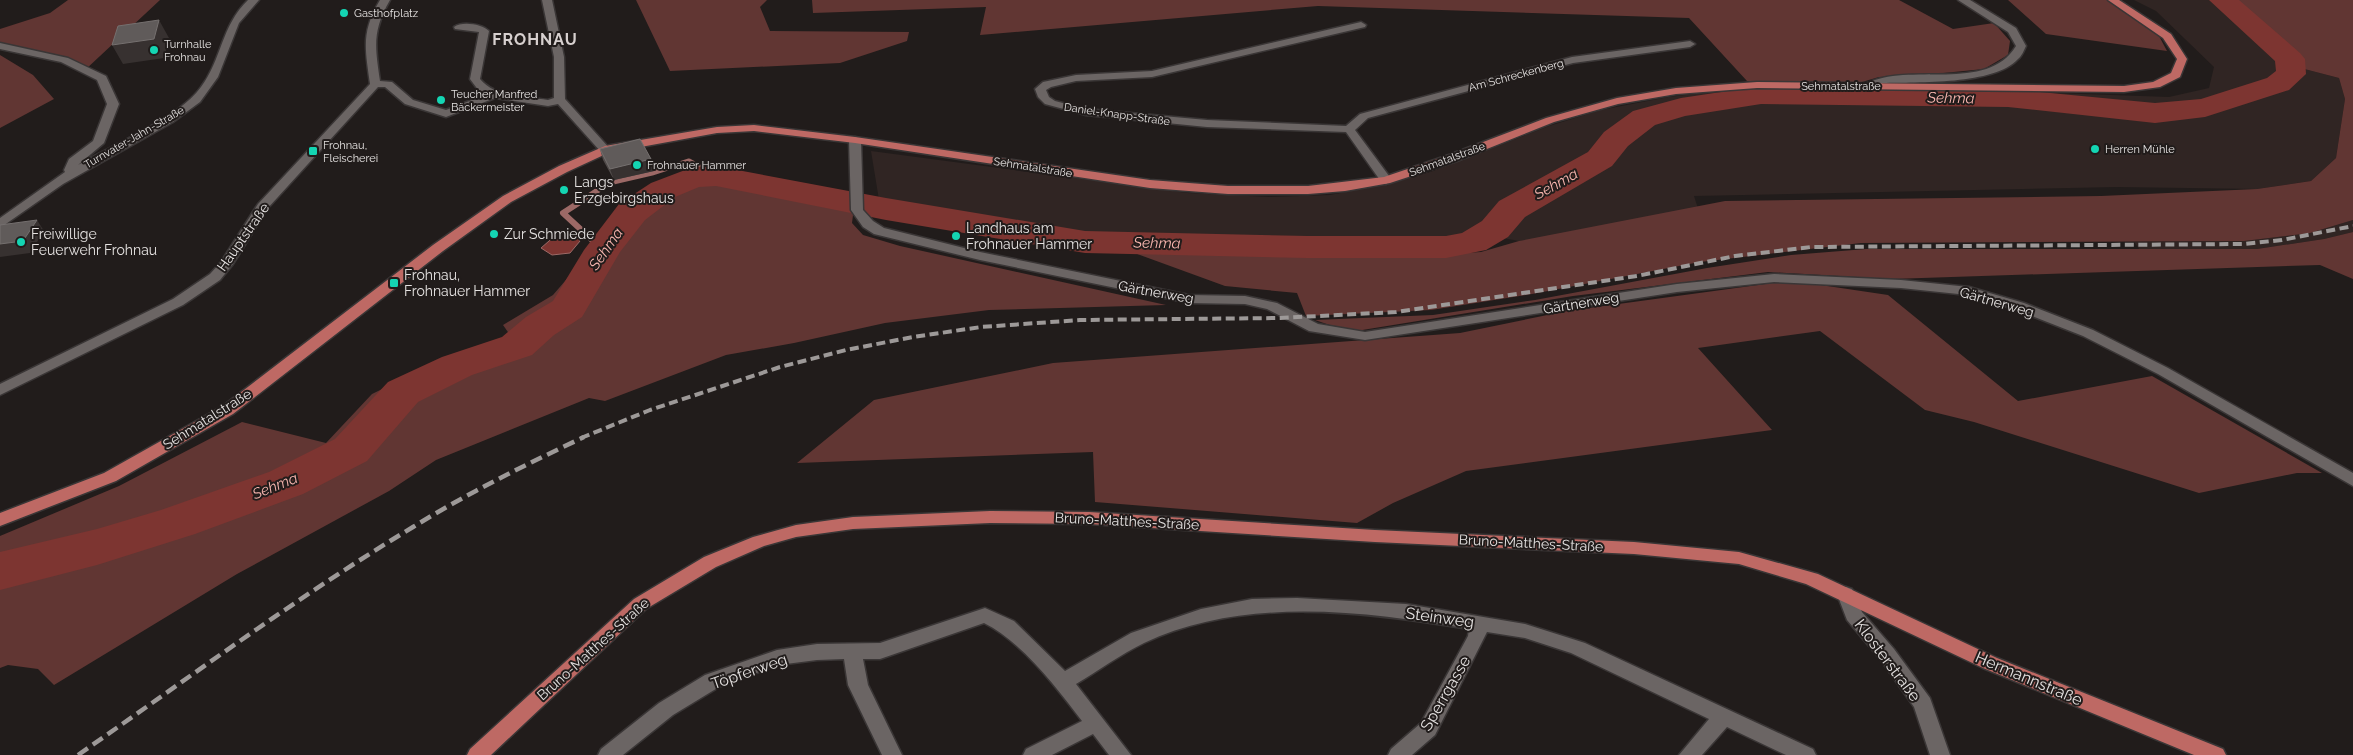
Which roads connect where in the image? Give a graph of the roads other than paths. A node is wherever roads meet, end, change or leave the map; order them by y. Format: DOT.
graph roads {
  1 [pos="254,0"];
  2 [pos="385,0"];
  3 [pos="547,0"];
  4 [pos="1962,0"];
  5 [pos="2114,0"];
  6 [pos="1361,25"];
  7 [pos="459,27"];
  8 [pos="1690,44"];
  9 [pos="0,46"];
  10 [pos="375,84"];
  11 [pos="1870,86"];
  12 [pos="494,95"];
  13 [pos="560,100"];
  14 [pos="1349,129"];
  15 [pos="855,140"];
  16 [pos="605,150"];
  17 [pos="67,176"];
  18 [pos="1386,180"];
  19 [pos="0,224"];
  20 [pos="0,390"];
  21 [pos="2353,480"];
  22 [pos="0,520"];
  23 [pos="1846,594"];
  24 [pos="1480,622"];
  25 [pos="852,652"];
  26 [pos="1063,682"];
  27 [pos="1724,716"];
  28 [pos="1096,723"];
  29 [pos="478,755"];
  30 [pos="608,755"];
  31 [pos="892,755"];
  32 [pos="1033,755"];
  33 [pos="1121,755"];
  34 [pos="1398,755"];
  35 [pos="1690,755"];
  36 [pos="1806,755"];
  37 [pos="1940,755"];
  38 [pos="2216,755"];
  1 -- 17 [label="street, Turnvater-Jahn-Straße"];
  2 -- 10 [label="street"];
  3 -- 13 [label="street"];
  4 -- 11 [label="street"];
  5 -- 11 [label="main road, Sehmatalstraße"];
  6 -- 14 [label="street, Daniel-Knapp-Straße"];
  7 -- 12 [label="street"];
  8 -- 14 [label="street, Am Schreckenberg"];
  9 -- 17 [label="street"];
  10 -- 12 [label="street"];
  10 -- 20 [label="street, Hauptstraße"];
  11 -- 18 [label="main road, Sehmatalstraße"];
  12 -- 13 [label="street"];
  13 -- 16 [label="street"];
  14 -- 18 [label="street"];
  15 -- 16 [label="main road, Sehmatalstraße"];
  15 -- 18 [label="main road, Sehmatalstraße"];
  15 -- 21 [label="street, Gärtnerweg"];
  16 -- 22 [label="main road, Sehmatalstraße"];
  17 -- 19 [label="street, Turnvater-Jahn-Straße"];
  23 -- 29 [label="main road, Bruno-Matthes-Straße"];
  23 -- 37 [label="street, Klosterstraße"];
  23 -- 38 [label="main road, Hermannstraße"];
  24 -- 26 [label="street, Steinweg"];
  24 -- 27 [label="street, Steinweg"];
  24 -- 34 [label="street, Sperrgasse"];
  25 -- 26 [label="street, Töpferweg"];
  25 -- 30 [label="street, Töpferweg"];
  25 -- 31 [label="street"];
  26 -- 28 [label="street, Töpferweg"];
  27 -- 35 [label="street"];
  27 -- 36 [label="street, Steinweg"];
  28 -- 32 [label="street"];
  28 -- 33 [label="street, Töpferweg"];
}
